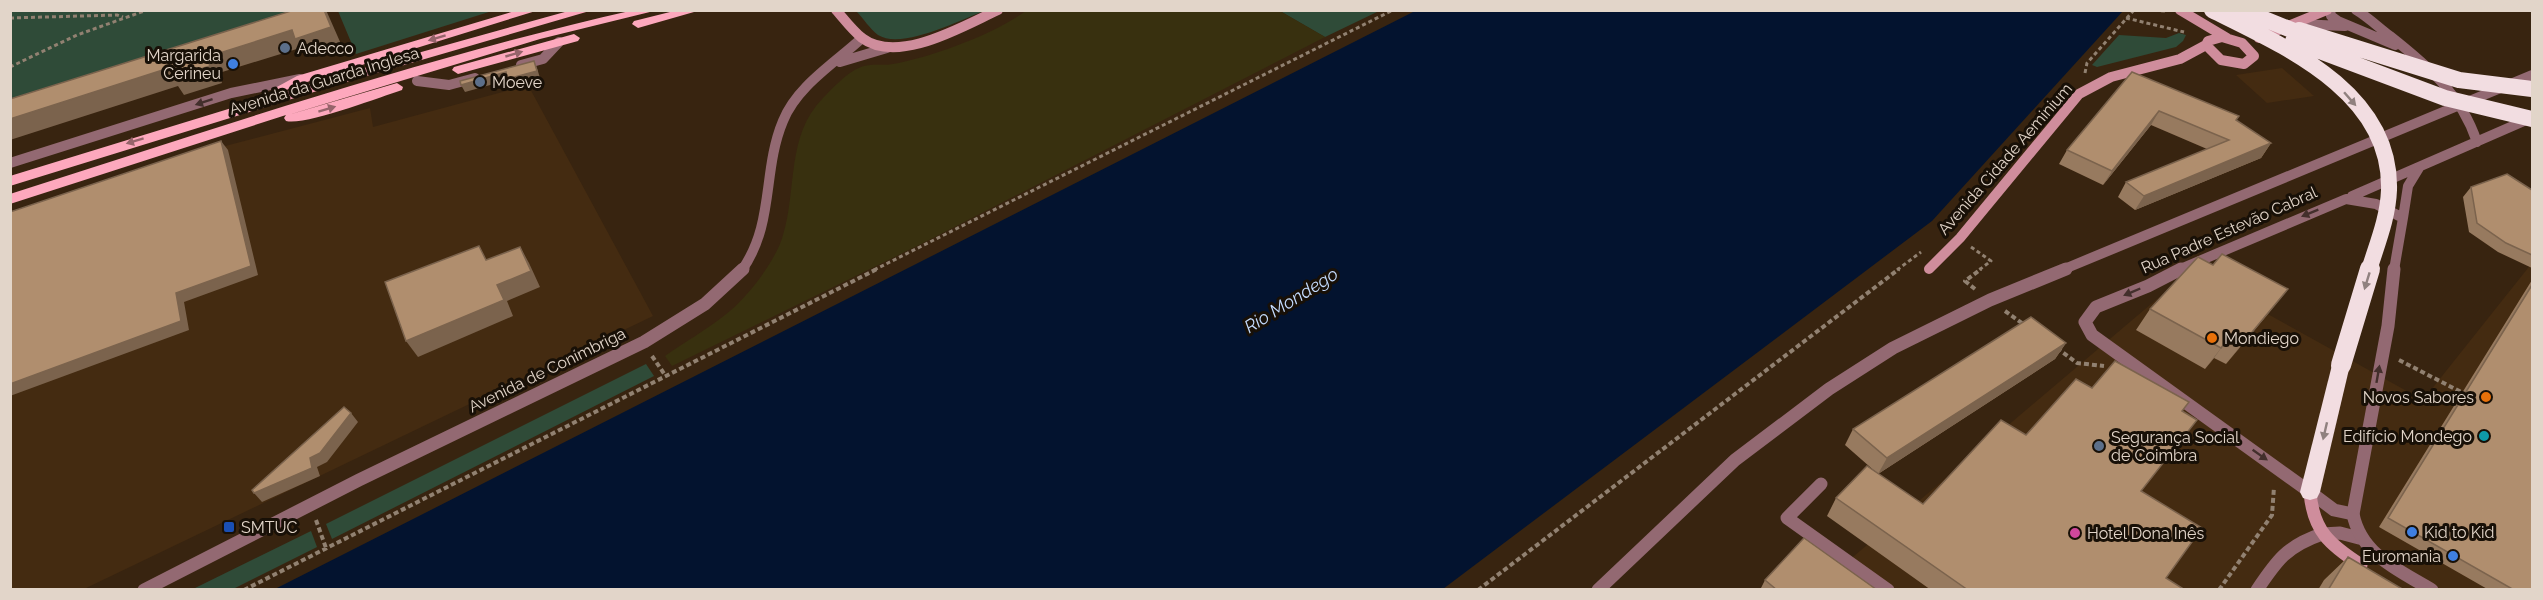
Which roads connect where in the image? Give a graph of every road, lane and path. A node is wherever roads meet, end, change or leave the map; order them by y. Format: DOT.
graph roads {
  1 [pos="147,10"];
  2 [pos="533,10"];
  3 [pos="587,10"];
  4 [pos="652,10"];
  5 [pos="695,10"];
  6 [pos="837,10"];
  7 [pos="998,10"];
  8 [pos="1393,10"];
  9 [pos="2134,10"];
  10 [pos="2154,10"];
  11 [pos="2179,10"];
  12 [pos="2214,10"];
  13 [pos="2242,10"];
  14 [pos="2329,10"];
  15 [pos="2356,10"];
  16 [pos="2162,11"];
  17 [pos="2367,14"];
  18 [pos="123,17"];
  19 [pos="10,18"];
  20 [pos="2126,18"];
  21 [pos="2268,21"];
  22 [pos="2296,24"];
  23 [pos="2352,26"];
  24 [pos="2188,28"];
  25 [pos="2263,37"];
  26 [pos="862,38"];
  27 [pos="2231,39"];
  28 [pos="559,42"];
  29 [pos="2207,43"];
  30 [pos="887,48"];
  31 [pos="2252,51"];
  32 [pos="2412,53"];
  33 [pos="2180,59"];
  34 [pos="2225,61"];
  35 [pos="836,64"];
  36 [pos="10,67"];
  37 [pos="512,68"];
  38 [pos="490,74"];
  39 [pos="2532,75"];
  40 [pos="2085,77"];
  41 [pos="302,79"];
  42 [pos="417,81"];
  43 [pos="2532,89"];
  44 [pos="2462,104"];
  45 [pos="230,111"];
  46 [pos="2532,111"];
  47 [pos="2532,118"];
  48 [pos="229,129"];
  49 [pos="2477,142"];
  50 [pos="10,163"];
  51 [pos="2419,168"];
  52 [pos="10,181"];
  53 [pos="10,199"];
  54 [pos="2346,199"];
  55 [pos="2403,218"];
  56 [pos="1929,246"];
  57 [pos="1929,268"];
  58 [pos="644,343"];
  59 [pos="2382,351"];
  60 [pos="665,375"];
  61 [pos="2463,393"];
  62 [pos="1821,484"];
  63 [pos="2274,485"];
  64 [pos="2310,492"];
  65 [pos="310,506"];
  66 [pos="2353,514"];
  67 [pos="2322,534"];
  68 [pos="2359,538"];
  69 [pos="326,548"];
  70 [pos="2373,573"];
  71 [pos="144,590"];
  72 [pos="244,590"];
  73 [pos="1478,590"];
  74 [pos="1598,590"];
  75 [pos="1888,590"];
  76 [pos="2219,590"];
  77 [pos="2258,590"];
  78 [pos="2432,590"];
  1 -- 18 [label="path"];
  2 -- 41 [label="main road, one-way"];
  3 -- 45 [label="main road, Avenida da Guarda Inglesa"];
  4 -- 48 [label="main road, Avenida da Guarda Inglesa"];
  5 -- 28 [label="main road"];
  6 -- 26 [label="street"];
  7 -- 30 [label="street"];
  8 -- 60 [label="path"];
  9 -- 20 [label="path"];
  10 -- 16 [label="path"];
  11 -- 27 [label="street"];
  11 -- 29 [label="street"];
  12 -- 47 [label="highway, bridge"];
  12 -- 64 [label="highway, one-way, bridge"];
  13 -- 21 [label="highway, bridge"];
  14 -- 22 [label="street"];
  14 -- 23 [label="street"];
  15 -- 17 [label="street"];
  17 -- 23 [label="street"];
  17 -- 32 [label="street"];
  18 -- 19 [label="path"];
  18 -- 36 [label="path"];
  20 -- 24 [label="path"];
  20 -- 40 [label="path"];
  21 -- 43 [label="highway, bridge"];
  21 -- 46 [label="highway, bridge"];
  22 -- 23 [label="street"];
  22 -- 25 [label="street"];
  23 -- 32 [label="street"];
  25 -- 27 [label="street"];
  25 -- 31 [label="street"];
  26 -- 30 [label="street"];
  26 -- 35 [label="street, Avenida de Conímbriga"];
  27 -- 29 [label="street"];
  27 -- 31 [label="street"];
  28 -- 37 [label="street"];
  42 -- 28 [label="main road, one-way"];
  29 -- 33 [label="street"];
  29 -- 34 [label="street"];
  30 -- 35 [label="street, Avenida de Conímbriga"];
  31 -- 34 [label="street"];
  32 -- 44 [label="street"];
  33 -- 34 [label="street"];
  33 -- 57 [label="street, Avenida Cidade Aeminium"];
  35 -- 58 [label="street, Avenida de Conímbriga"];
  38 -- 42 [label="street"];
  39 -- 44 [label="street"];
  41 -- 45 [label="main road"];
  41 -- 50 [label="street, Avenida da Guarda Inglesa, one-way"];
  48 -- 42 [label="main road, one-way"];
  44 -- 49 [label="street"];
  44 -- 74 [label="street"];
  45 -- 52 [label="main road, Avenida da Guarda Inglesa, one-way"];
  47 -- 49 [label="street"];
  48 -- 53 [label="main road, Avenida da Guarda Inglesa"];
  49 -- 51 [label="street"];
  51 -- 54 [label="street"];
  51 -- 55 [label="street"];
  54 -- 55 [label="street"];
  54 -- 64 [label="street, Rua Padre Estevão Cabral, one-way"];
  55 -- 59 [label="street"];
  56 -- 73 [label="path"];
  58 -- 60 [label="path"];
  58 -- 65 [label="street, Avenida de Conímbriga"];
  59 -- 61 [label="path"];
  66 -- 59 [label="street, one-way"];
  60 -- 69 [label="path"];
  62 -- 75 [label="street"];
  63 -- 76 [label="path"];
  64 -- 66 [label="street"];
  64 -- 67 [label="street"];
  65 -- 69 [label="path"];
  65 -- 71 [label="street, Avenida de Conímbriga"];
  66 -- 68 [label="street"];
  67 -- 68 [label="street"];
  67 -- 70 [label="street"];
  67 -- 77 [label="street"];
  68 -- 78 [label="street"];
  69 -- 72 [label="path"];
}
